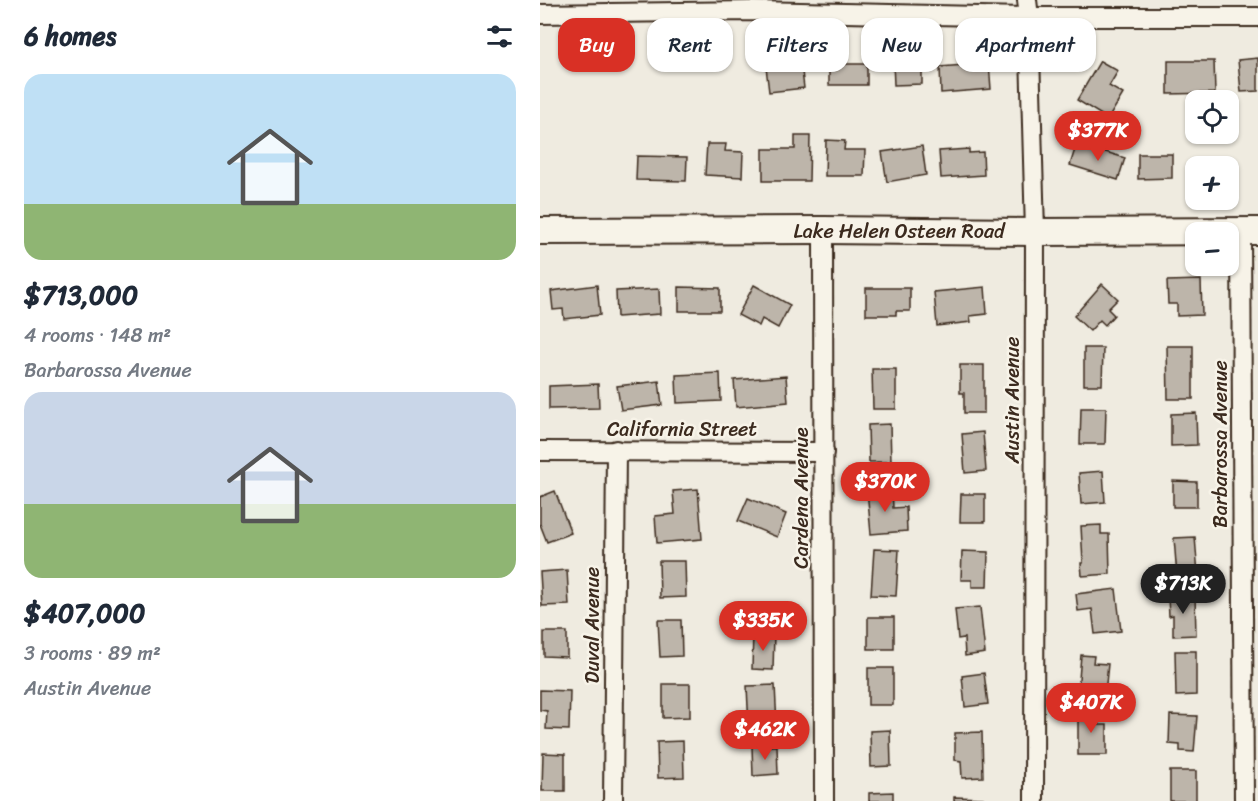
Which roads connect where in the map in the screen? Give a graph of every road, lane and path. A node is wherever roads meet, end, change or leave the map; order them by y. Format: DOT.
graph roads {
  1 [pos="750,5"];
  2 [pos="1028,8"];
  3 [pos="540,14"];
  4 [pos="1258,17"];
  5 [pos="823,230"];
  6 [pos="540,231"];
  7 [pos="1250,231"];
  8 [pos="1035,232"];
  9 [pos="616,450"];
  10 [pos="540,451"];
  11 [pos="824,452"];
  12 [pos="613,801"];
  13 [pos="824,801"];
  14 [pos="1034,801"];
  15 [pos="1244,801"];
  1 -- 2 [label="street"];
  1 -- 3 [label="street"];
  2 -- 4 [label="street"];
  2 -- 8 [label="street, Austin Avenue"];
  5 -- 6 [label="street, Lake Helen Osteen Road"];
  5 -- 8 [label="street, Lake Helen Osteen Road"];
  5 -- 11 [label="street, Cardena Avenue"];
  7 -- 8 [label="street, Lake Helen Osteen Road"];
  7 -- 15 [label="street, Barbarossa Avenue"];
  8 -- 14 [label="street, Austin Avenue"];
  9 -- 10 [label="street, California Street"];
  9 -- 11 [label="street, California Street"];
  9 -- 12 [label="street, Duval Avenue"];
  11 -- 13 [label="street, Cardena Avenue"];
}
